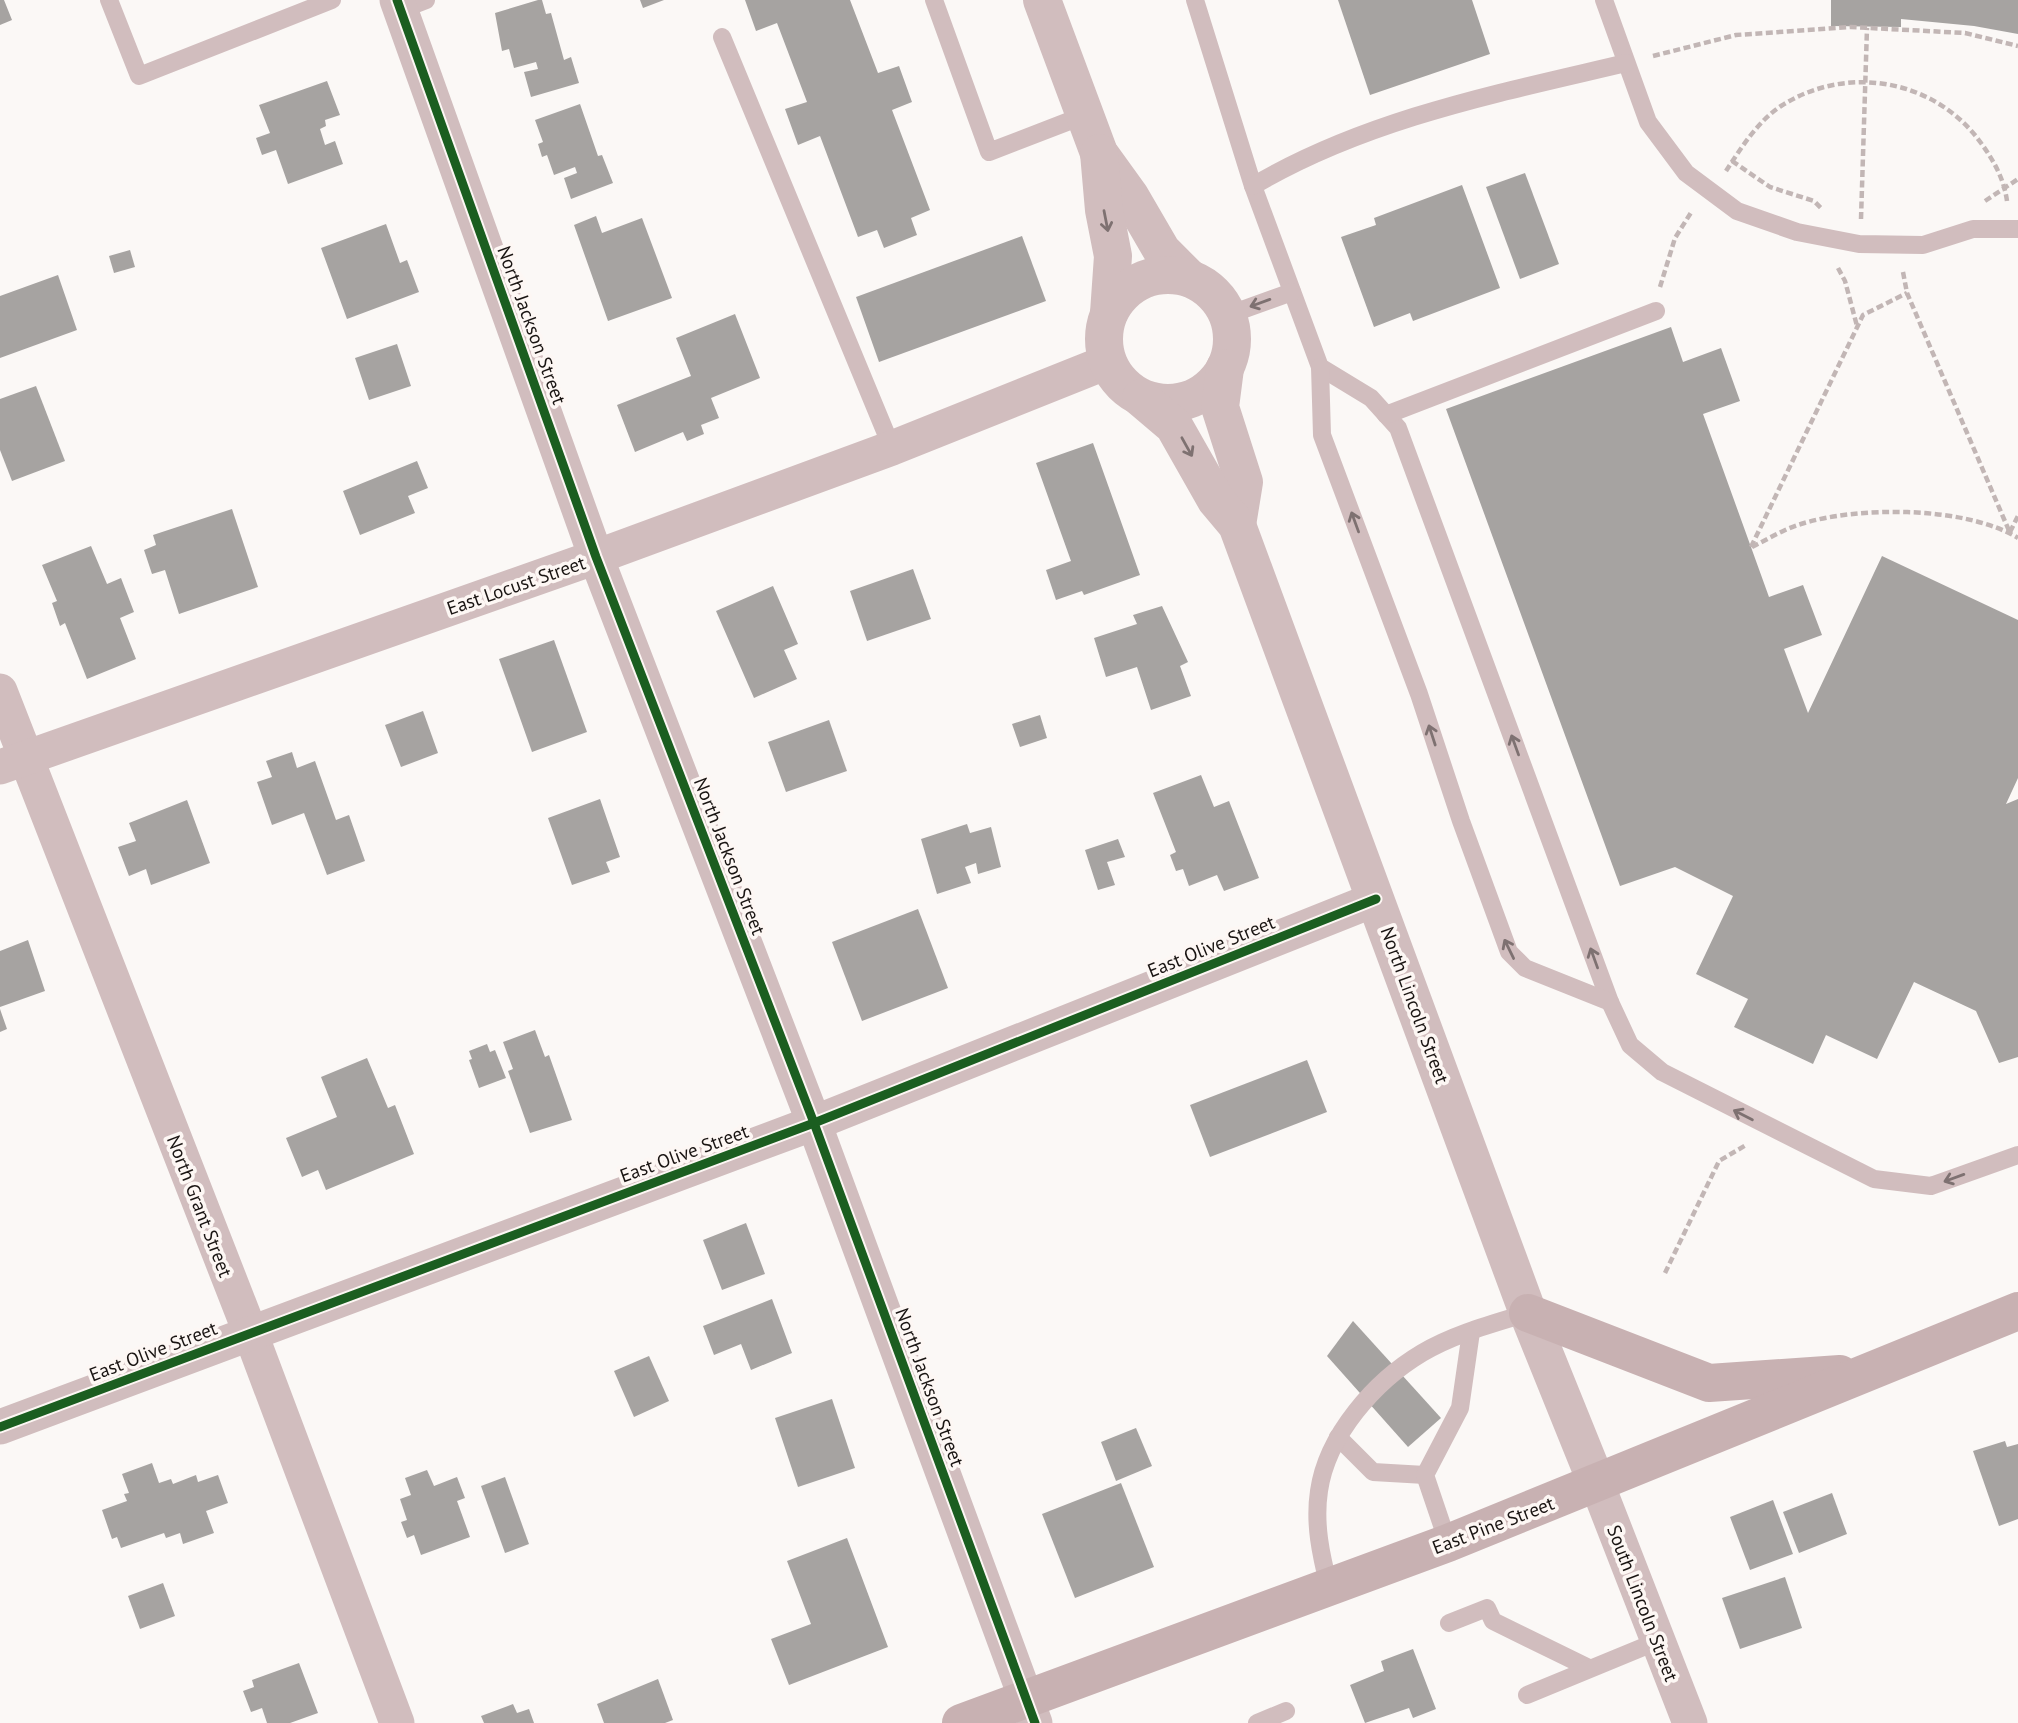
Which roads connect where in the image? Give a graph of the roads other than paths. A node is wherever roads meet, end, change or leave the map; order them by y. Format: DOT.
graph roads {
  1 [pos="109,0"];
  2 [pos="332,0"];
  3 [pos="934,0"];
  4 [pos="1042,0"];
  5 [pos="1195,0"];
  6 [pos="1604,0"];
  7 [pos="408,3"];
  8 [pos="722,37"];
  9 [pos="1626,63"];
  10 [pos="1086,116"];
  11 [pos="1100,153"];
  12 [pos="1253,186"];
  13 [pos="2014,229"];
  14 [pos="1189,278"];
  15 [pos="1292,292"];
  16 [pos="1656,311"];
  17 [pos="1109,313"];
  18 [pos="1228,315"];
  19 [pos="1107,362"];
  20 [pos="1320,367"];
  21 [pos="1225,368"];
  22 [pos="1141,398"];
  23 [pos="1386,415"];
  24 [pos="892,448"];
  25 [pos="1237,525"];
  26 [pos="596,557"];
  27 [pos="0,691"];
  28 [pos="12,763"];
  29 [pos="1376,899"];
  30 [pos="1610,1002"];
  31 [pos="814,1123"];
  32 [pos="2018,1155"];
  33 [pos="2018,1311"];
  34 [pos="1528,1313"];
  35 [pos="250,1332"];
  36 [pos="1471,1332"];
  37 [pos="1874,1372"];
  38 [pos="0,1427"];
  39 [pos="1338,1437"];
  40 [pos="1425,1475"];
  41 [pos="1597,1484"];
  42 [pos="1448,1543"];
  43 [pos="1329,1587"];
  44 [pos="1449,1623"];
  45 [pos="1658,1641"];
  46 [pos="1589,1668"];
  47 [pos="1527,1695"];
  48 [pos="1286,1711"];
  49 [pos="1030,1712"];
  50 [pos="397,1723"];
  51 [pos="961,1723"];
  52 [pos="1257,1723"];
  53 [pos="1690,1723"];
  1 -- 2 [label="lane"];
  3 -- 10 [label="lane"];
  4 -- 10 [label="street"];
  5 -- 12 [label="lane"];
  6 -- 9 [label="lane"];
  7 -- 26 [label="street, North Jackson Street"];
  8 -- 24 [label="lane"];
  9 -- 12 [label="lane"];
  9 -- 13 [label="lane"];
  10 -- 11 [label="street"];
  11 -- 14 [label="street"];
  11 -- 17 [label="street, one-way"];
  12 -- 15 [label="lane"];
  14 -- 17 [label="street"];
  14 -- 18 [label="street"];
  15 -- 18 [label="lane, one-way"];
  15 -- 20 [label="lane"];
  16 -- 23 [label="lane"];
  17 -- 19 [label="street"];
  18 -- 21 [label="street, North Lincoln Street"];
  19 -- 22 [label="street, North Lincoln Street"];
  19 -- 24 [label="street, East Locust Street"];
  20 -- 23 [label="lane"];
  30 -- 20 [label="lane, one-way"];
  21 -- 22 [label="street"];
  21 -- 25 [label="street, North Lincoln Street"];
  22 -- 25 [label="street, North Lincoln Street, one-way"];
  30 -- 23 [label="lane, one-way"];
  24 -- 26 [label="street, East Locust Street"];
  25 -- 29 [label="street, North Lincoln Street"];
  26 -- 28 [label="street, East Locust Street"];
  26 -- 31 [label="street, North Jackson Street"];
  27 -- 28 [label="street, North Grant Street"];
  28 -- 35 [label="street, North Grant Street"];
  29 -- 31 [label="street, East Olive Street"];
  29 -- 34 [label="street, North Lincoln Street"];
  32 -- 30 [label="lane, one-way"];
  31 -- 35 [label="street, East Olive Street"];
  31 -- 49 [label="street, North Jackson Street"];
  33 -- 37 [label="main road, East Pine Street"];
  34 -- 36 [label="lane"];
  34 -- 37 [label="main road"];
  34 -- 41 [label="street, North Lincoln Street"];
  35 -- 38 [label="street, East Olive Street"];
  35 -- 50 [label="street, North Grant Street"];
  36 -- 39 [label="lane"];
  36 -- 40 [label="lane"];
  37 -- 41 [label="main road, East Pine Street"];
  39 -- 40 [label="lane"];
  39 -- 43 [label="lane"];
  40 -- 42 [label="lane"];
  41 -- 42 [label="main road, East Pine Street"];
  41 -- 45 [label="street, South Lincoln Street"];
  42 -- 43 [label="main road, East Pine Street"];
  43 -- 49 [label="main road, East Pine Street"];
  44 -- 46 [label="lane"];
  45 -- 46 [label="lane"];
  45 -- 53 [label="street, South Lincoln Street"];
  46 -- 47 [label="lane"];
  48 -- 52 [label="lane"];
  49 -- 51 [label="main road, East Pine Street"];
}
